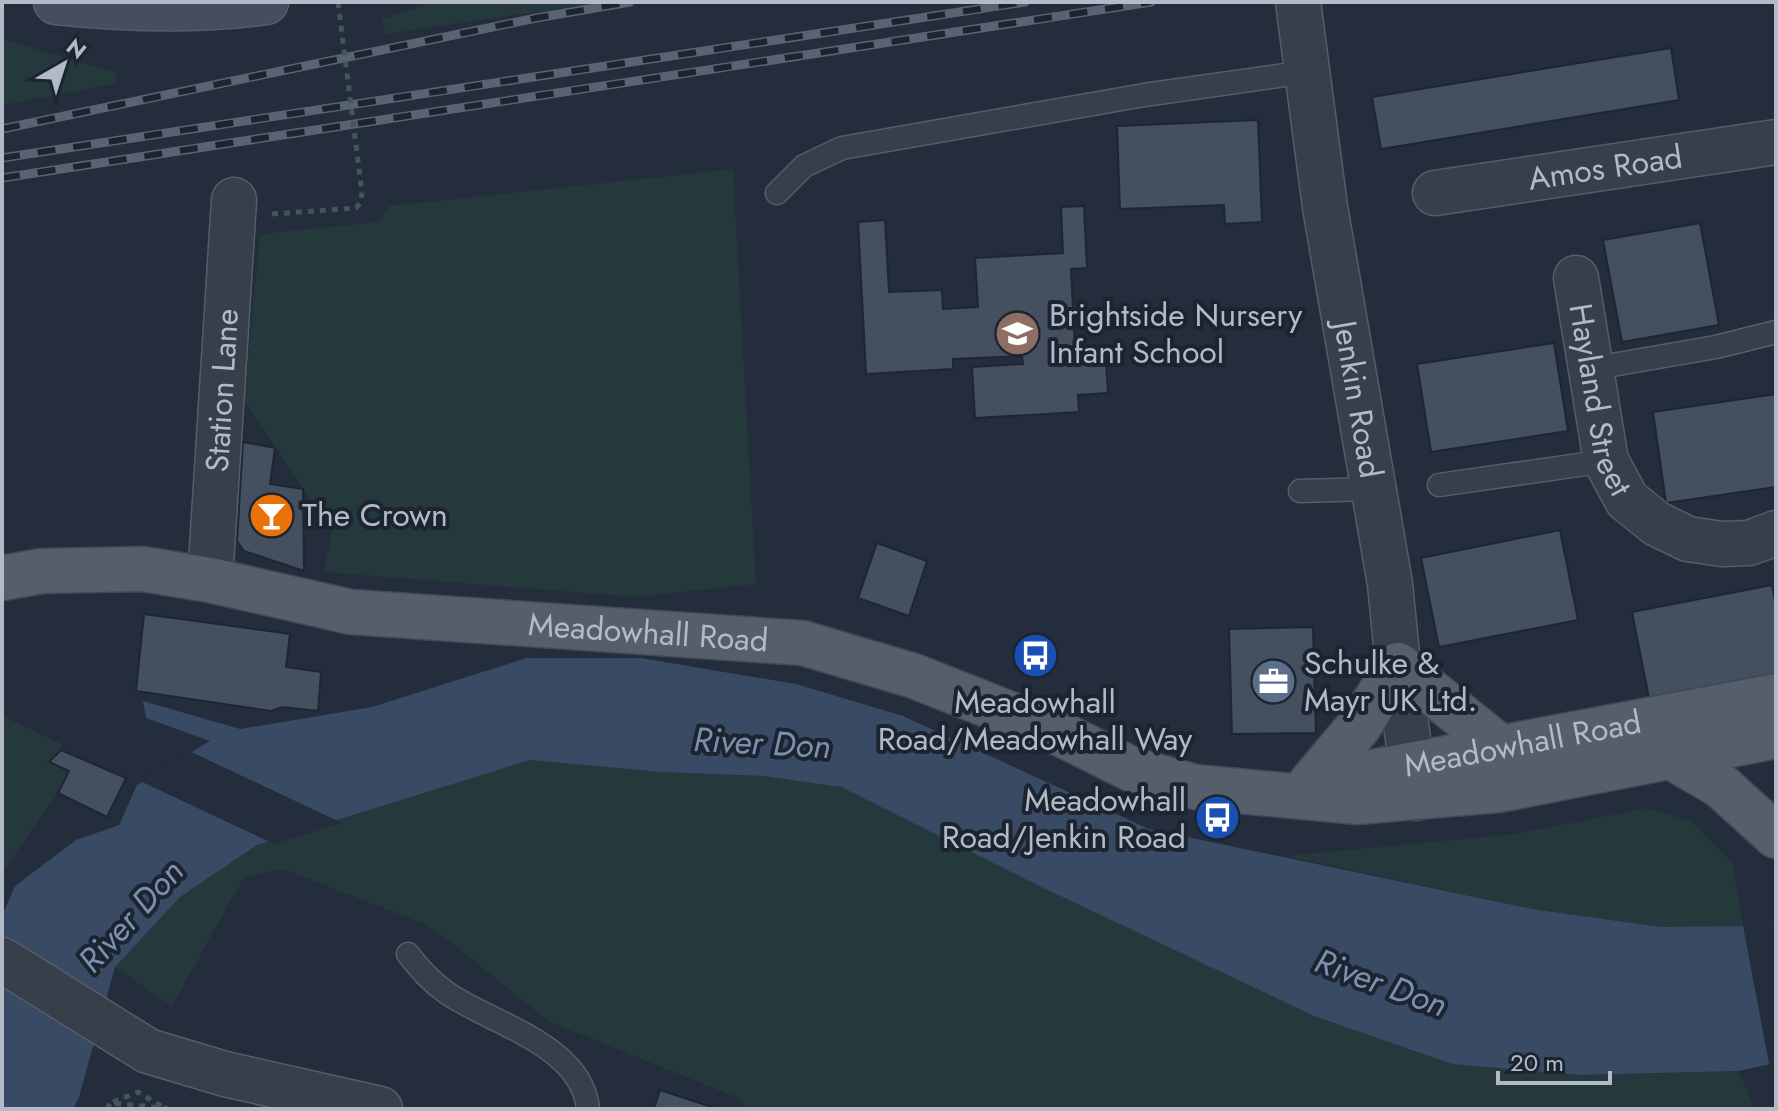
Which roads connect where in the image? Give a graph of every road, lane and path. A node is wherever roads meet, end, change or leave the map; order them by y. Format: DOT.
graph roads {
  1 [pos="56,2"];
  2 [pos="266,2"];
  3 [pos="338,2"];
  4 [pos="1302,38"];
  5 [pos="1776,142"];
  6 [pos="777,193"];
  7 [pos="1435,193"];
  8 [pos="250,207"];
  9 [pos="1576,278"];
  10 [pos="1776,332"];
  11 [pos="1589,369"];
  12 [pos="1606,461"];
  13 [pos="1439,485"];
  14 [pos="1373,489"];
  15 [pos="1300,491"];
  16 [pos="1776,533"];
  17 [pos="2,578"];
  18 [pos="210,580"];
  19 [pos="1398,665"];
  20 [pos="1774,726"];
  21 [pos="1501,748"];
  22 [pos="1673,758"];
  23 [pos="1414,781"];
  24 [pos="1291,788"];
  25 [pos="1776,836"];
  26 [pos="408,954"];
  27 [pos="2,960"];
  28 [pos="108,1106"];
  29 [pos="165,1108"];
  30 [pos="173,1109"];
  31 [pos="380,1109"];
  32 [pos="588,1109"];
  1 -- 2 [label="main road"];
  3 -- 8 [label="path, bridge"];
  4 -- 6 [label="lane"];
  4 -- 14 [label="street, Jenkin Road"];
  5 -- 7 [label="street, Amos Road"];
  8 -- 18 [label="street, Station Lane"];
  9 -- 11 [label="street, Hayland Street"];
  10 -- 11 [label="lane"];
  11 -- 12 [label="street, Hayland Street"];
  12 -- 13 [label="lane"];
  12 -- 16 [label="street, Hayland Street"];
  14 -- 15 [label="lane"];
  14 -- 19 [label="street, Jenkin Road"];
  17 -- 18 [label="main road, Meadowhall Road"];
  18 -- 24 [label="main road, Meadowhall Road"];
  19 -- 21 [label="main road"];
  19 -- 23 [label="street, Jenkin Road"];
  19 -- 24 [label="main road"];
  20 -- 21 [label="main road, Meadowhall Road"];
  20 -- 22 [label="main road, Meadowhall Road"];
  21 -- 23 [label="main road, Meadowhall Road"];
  22 -- 23 [label="main road, Meadowhall Road"];
  22 -- 25 [label="main road"];
  23 -- 24 [label="main road, Meadowhall Road"];
  26 -- 32 [label="lane"];
  27 -- 31 [label="street"];
  28 -- 29 [label="path"];
  28 -- 29 [label="path"];
  29 -- 30 [label="path"];
}
